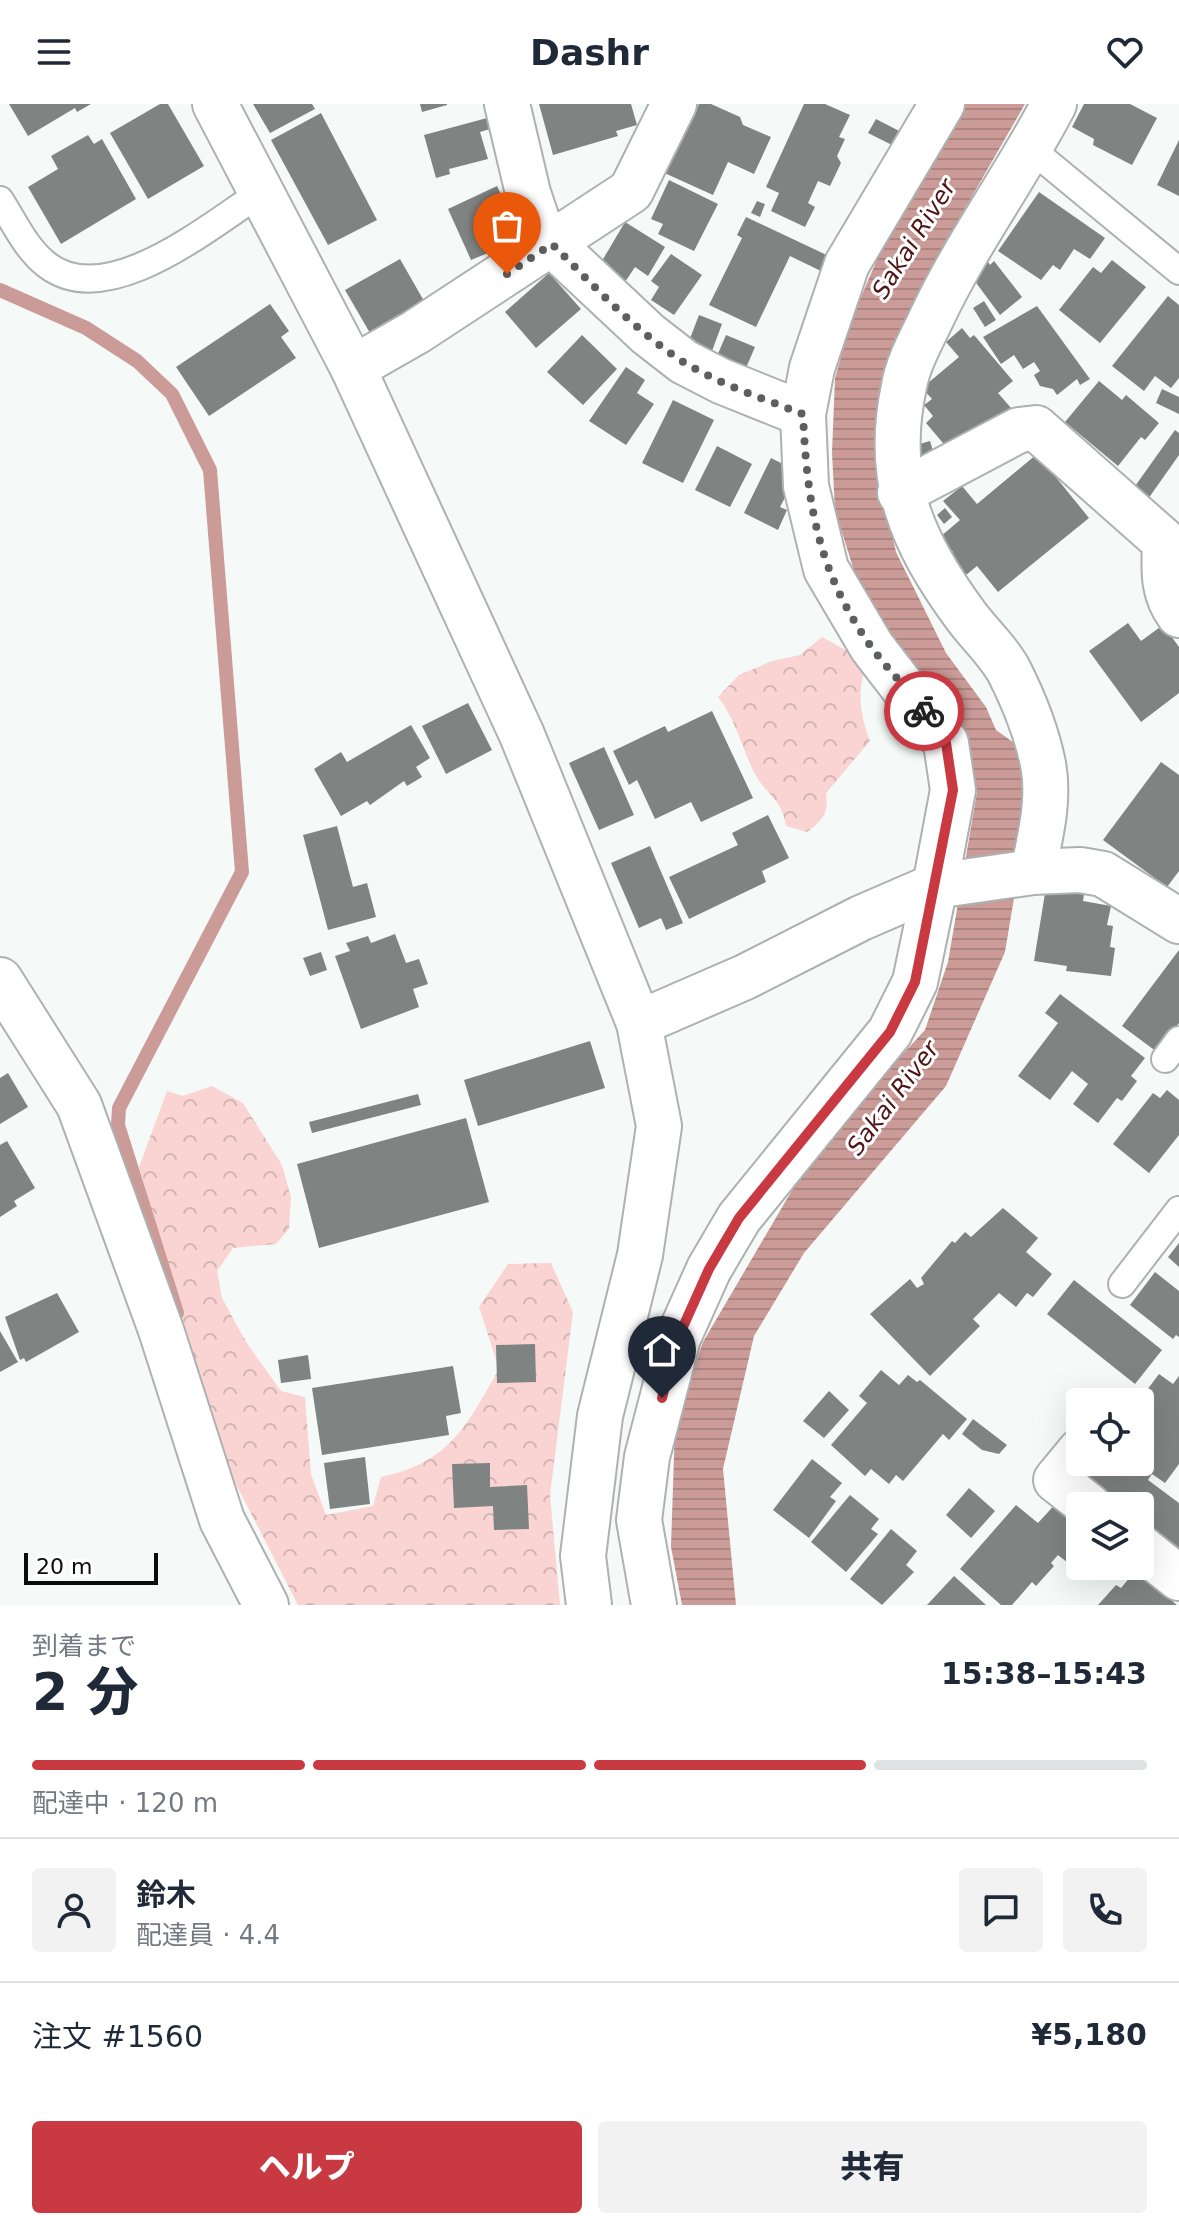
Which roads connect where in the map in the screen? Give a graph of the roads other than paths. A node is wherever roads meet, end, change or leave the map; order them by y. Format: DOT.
graph roads {
  1 [pos="215,104"];
  2 [pos="507,104"];
  3 [pos="674,104"];
  4 [pos="942,104"];
  5 [pos="1054,104"];
  6 [pos="1031,149"];
  7 [pos="262,192"];
  8 [pos="0,200"];
  9 [pos="552,244"];
  10 [pos="1179,271"];
  11 [pos="353,368"];
  12 [pos="803,414"];
  13 [pos="900,493"];
  14 [pos="1179,615"];
  15 [pos="1033,872"];
  16 [pos="935,886"];
  17 [pos="1179,921"];
  18 [pos="0,980"];
  19 [pos="639,1023"];
  20 [pos="1179,1210"];
  21 [pos="1122,1284"];
  22 [pos="1066,1468"];
  23 [pos="1071,1492"];
  24 [pos="1154,1558"];
  25 [pos="1179,1578"];
  26 [pos="266,1605"];
  27 [pos="589,1605"];
  28 [pos="654,1605"];
  1 -- 7 [label="street"];
  2 -- 9 [label="street"];
  3 -- 9 [label="street"];
  4 -- 12 [label="street"];
  5 -- 6 [label="street"];
  6 -- 10 [label="lane"];
  6 -- 13 [label="street"];
  7 -- 8 [label="lane"];
  7 -- 11 [label="street"];
  9 -- 11 [label="street"];
  9 -- 12 [label="street"];
  11 -- 19 [label="street"];
  12 -- 16 [label="street"];
  13 -- 14 [label="street"];
  13 -- 15 [label="street"];
  15 -- 16 [label="street"];
  15 -- 17 [label="street"];
  16 -- 19 [label="street"];
  16 -- 28 [label="street"];
  18 -- 26 [label="street"];
  19 -- 27 [label="street"];
  20 -- 21 [label="lane"];
  22 -- 23 [label="street"];
  24 -- 25 [label="street"];
}
